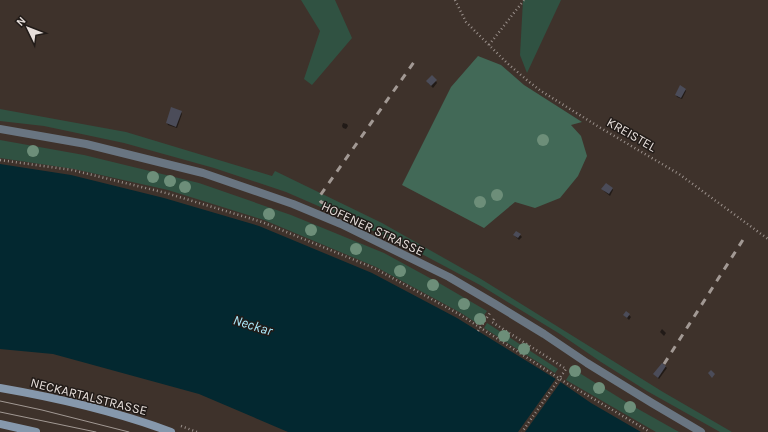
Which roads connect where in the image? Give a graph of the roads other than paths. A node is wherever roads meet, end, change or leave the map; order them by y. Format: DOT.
graph roads {
  1 [pos="0,129"];
  2 [pos="0,388"];
  3 [pos="0,424"];
  4 [pos="36,432"];
  5 [pos="170,432"];
  6 [pos="701,432"];
  1 -- 6 [label="street, HOFENER STRASSE"];
  2 -- 5 [label="main road, NECKARTALSTRASSE"];
  3 -- 4 [label="main road"];
}
